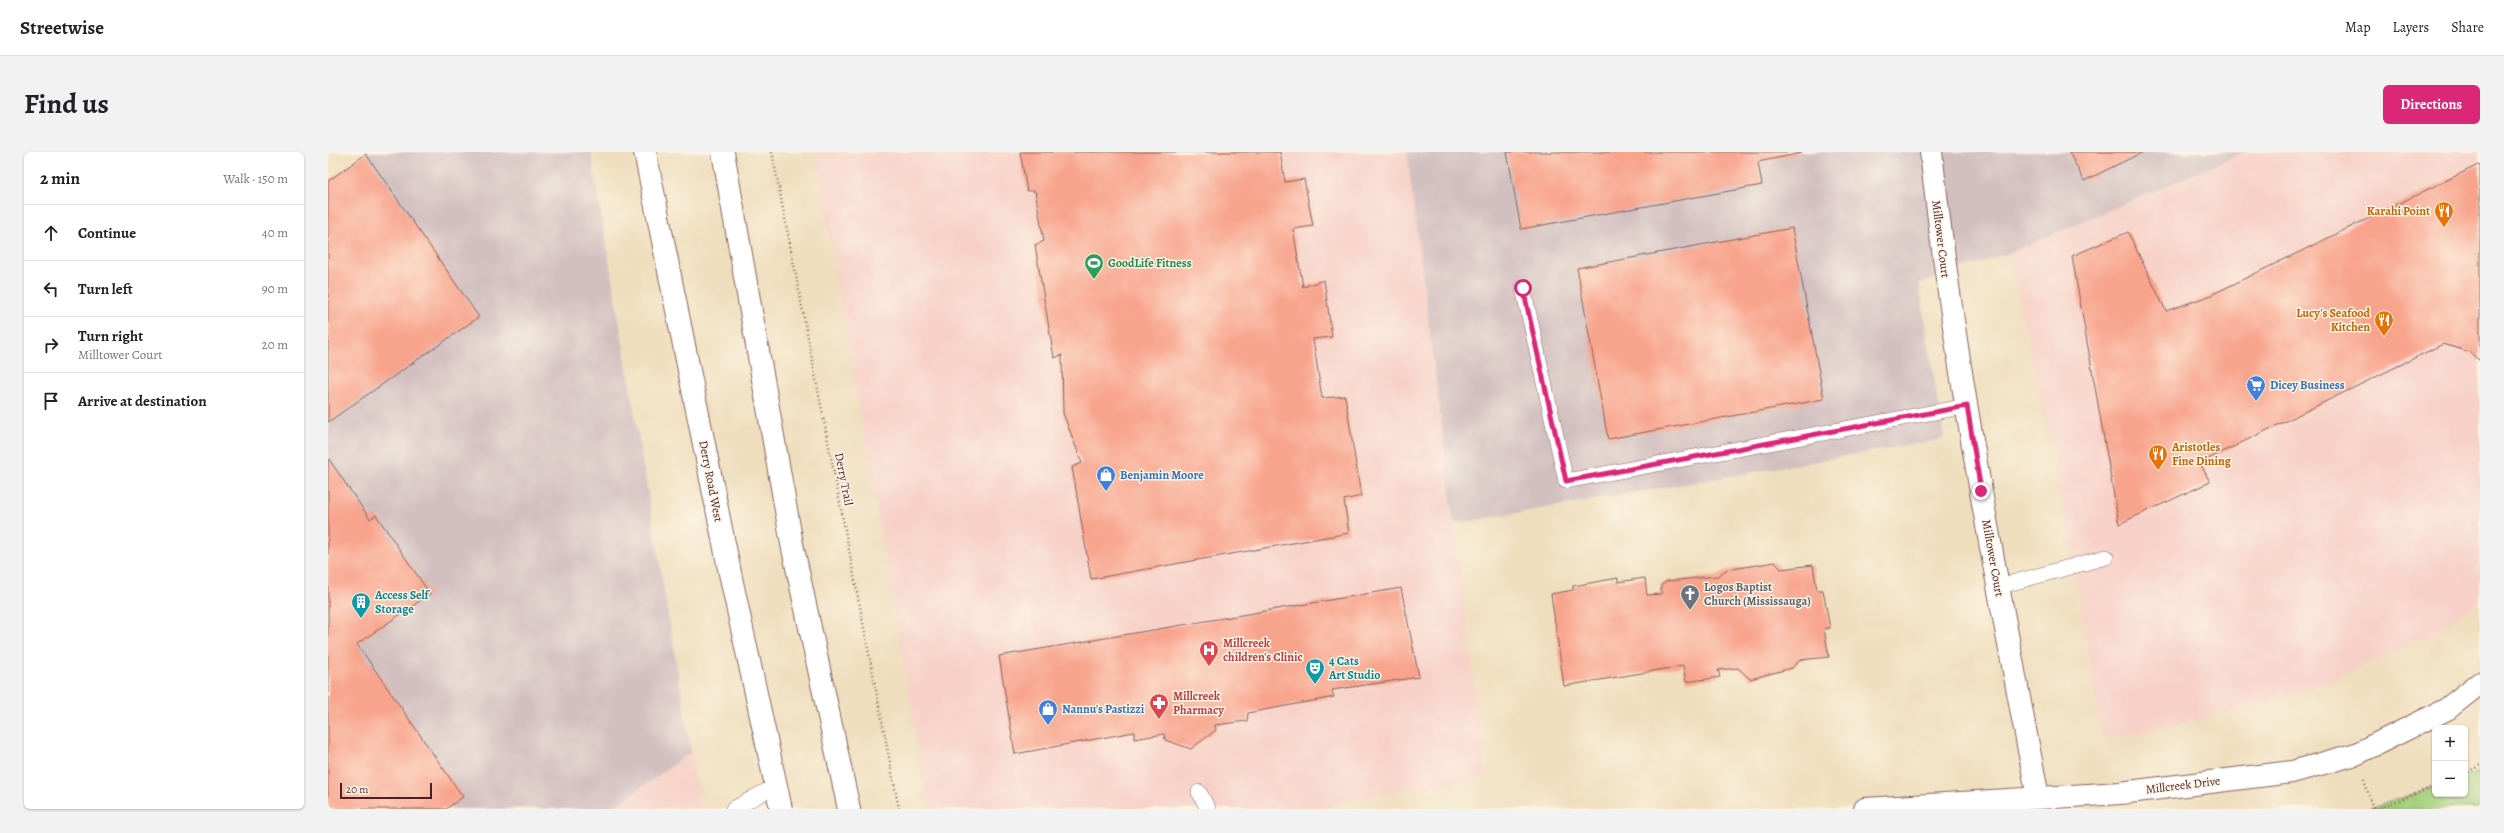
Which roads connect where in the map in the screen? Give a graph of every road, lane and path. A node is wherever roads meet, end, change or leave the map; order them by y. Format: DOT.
graph roads {
  1 [pos="645,152"];
  2 [pos="723,152"];
  3 [pos="772,152"];
  4 [pos="1931,152"];
  5 [pos="1523,288"];
  6 [pos="1967,406"];
  7 [pos="2106,557"];
  8 [pos="1997,587"];
  9 [pos="2480,683"];
  10 [pos="2480,765"];
  11 [pos="2468,772"];
  12 [pos="777,785"];
  13 [pos="2432,787"];
  14 [pos="1199,792"];
  15 [pos="2038,797"];
  16 [pos="733,809"];
  17 [pos="781,809"];
  18 [pos="849,809"];
  19 [pos="899,809"];
  20 [pos="1208,809"];
  21 [pos="1865,809"];
  22 [pos="2377,809"];
  1 -- 12 [label="main road, Derry Road West"];
  2 -- 18 [label="main road"];
  3 -- 19 [label="path, Derry Trail"];
  4 -- 6 [label="main road, Milltower Court"];
  5 -- 6 [label="lane"];
  6 -- 8 [label="main road, Milltower Court"];
  7 -- 8 [label="lane"];
  8 -- 15 [label="main road, Milltower Court"];
  9 -- 15 [label="main road, Millcreek Drive"];
  10 -- 11 [label="path"];
  12 -- 16 [label="lane"];
  12 -- 17 [label="main road, Derry Road West"];
  13 -- 22 [label="path"];
  14 -- 20 [label="lane"];
  15 -- 21 [label="main road, Millcreek Drive"];
}
